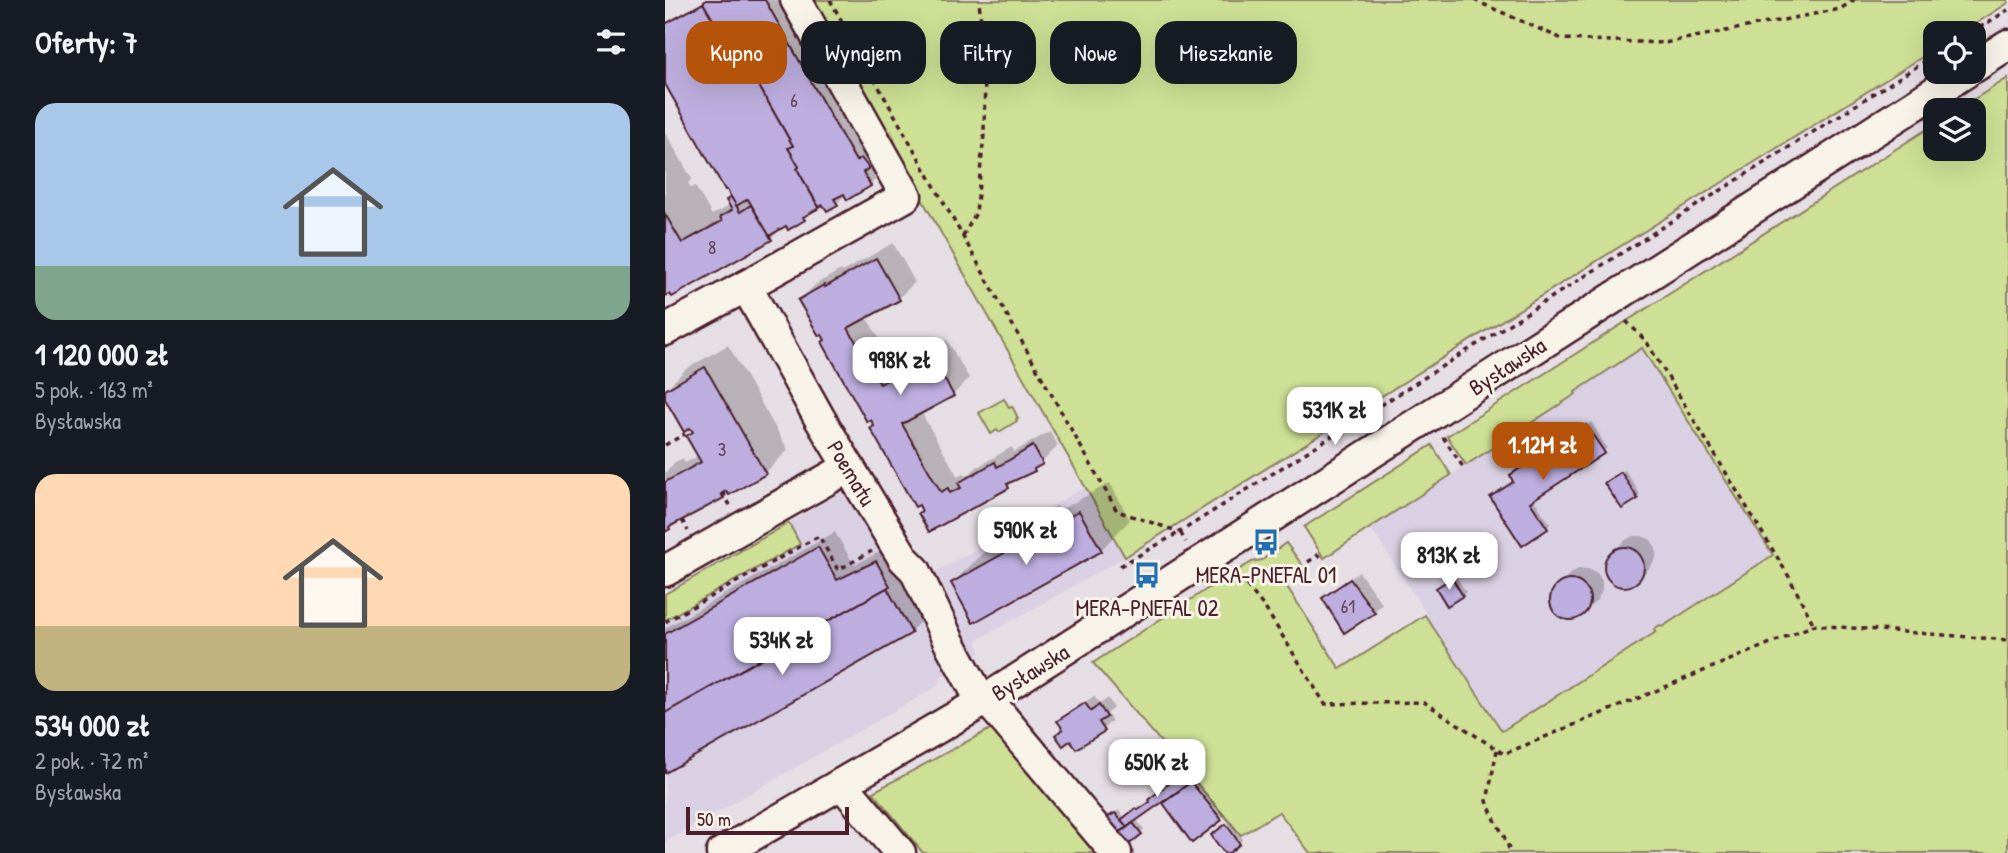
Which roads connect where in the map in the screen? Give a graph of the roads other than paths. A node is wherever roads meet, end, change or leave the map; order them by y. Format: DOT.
graph roads {
  1 [pos="796,0"];
  2 [pos="2008,45"];
  3 [pos="1986,59"];
  4 [pos="1947,84"];
  5 [pos="746,286"];
  6 [pos="665,330"];
  7 [pos="849,467"];
  8 [pos="665,571"];
  9 [pos="984,701"];
  10 [pos="842,784"];
  11 [pos="722,853"];
  12 [pos="900,853"];
  13 [pos="1116,853"];
  1 -- 5 [label="street"];
  2 -- 3 [label="street"];
  4 -- 9 [label="street, Bysławska"];
  5 -- 6 [label="street"];
  5 -- 7 [label="street, Poematu"];
  7 -- 8 [label="street"];
  7 -- 9 [label="street, Poematu"];
  9 -- 10 [label="street, Bysławska"];
  9 -- 13 [label="street, Poematu"];
  10 -- 11 [label="street, Bysławska"];
  10 -- 12 [label="street"];
}
